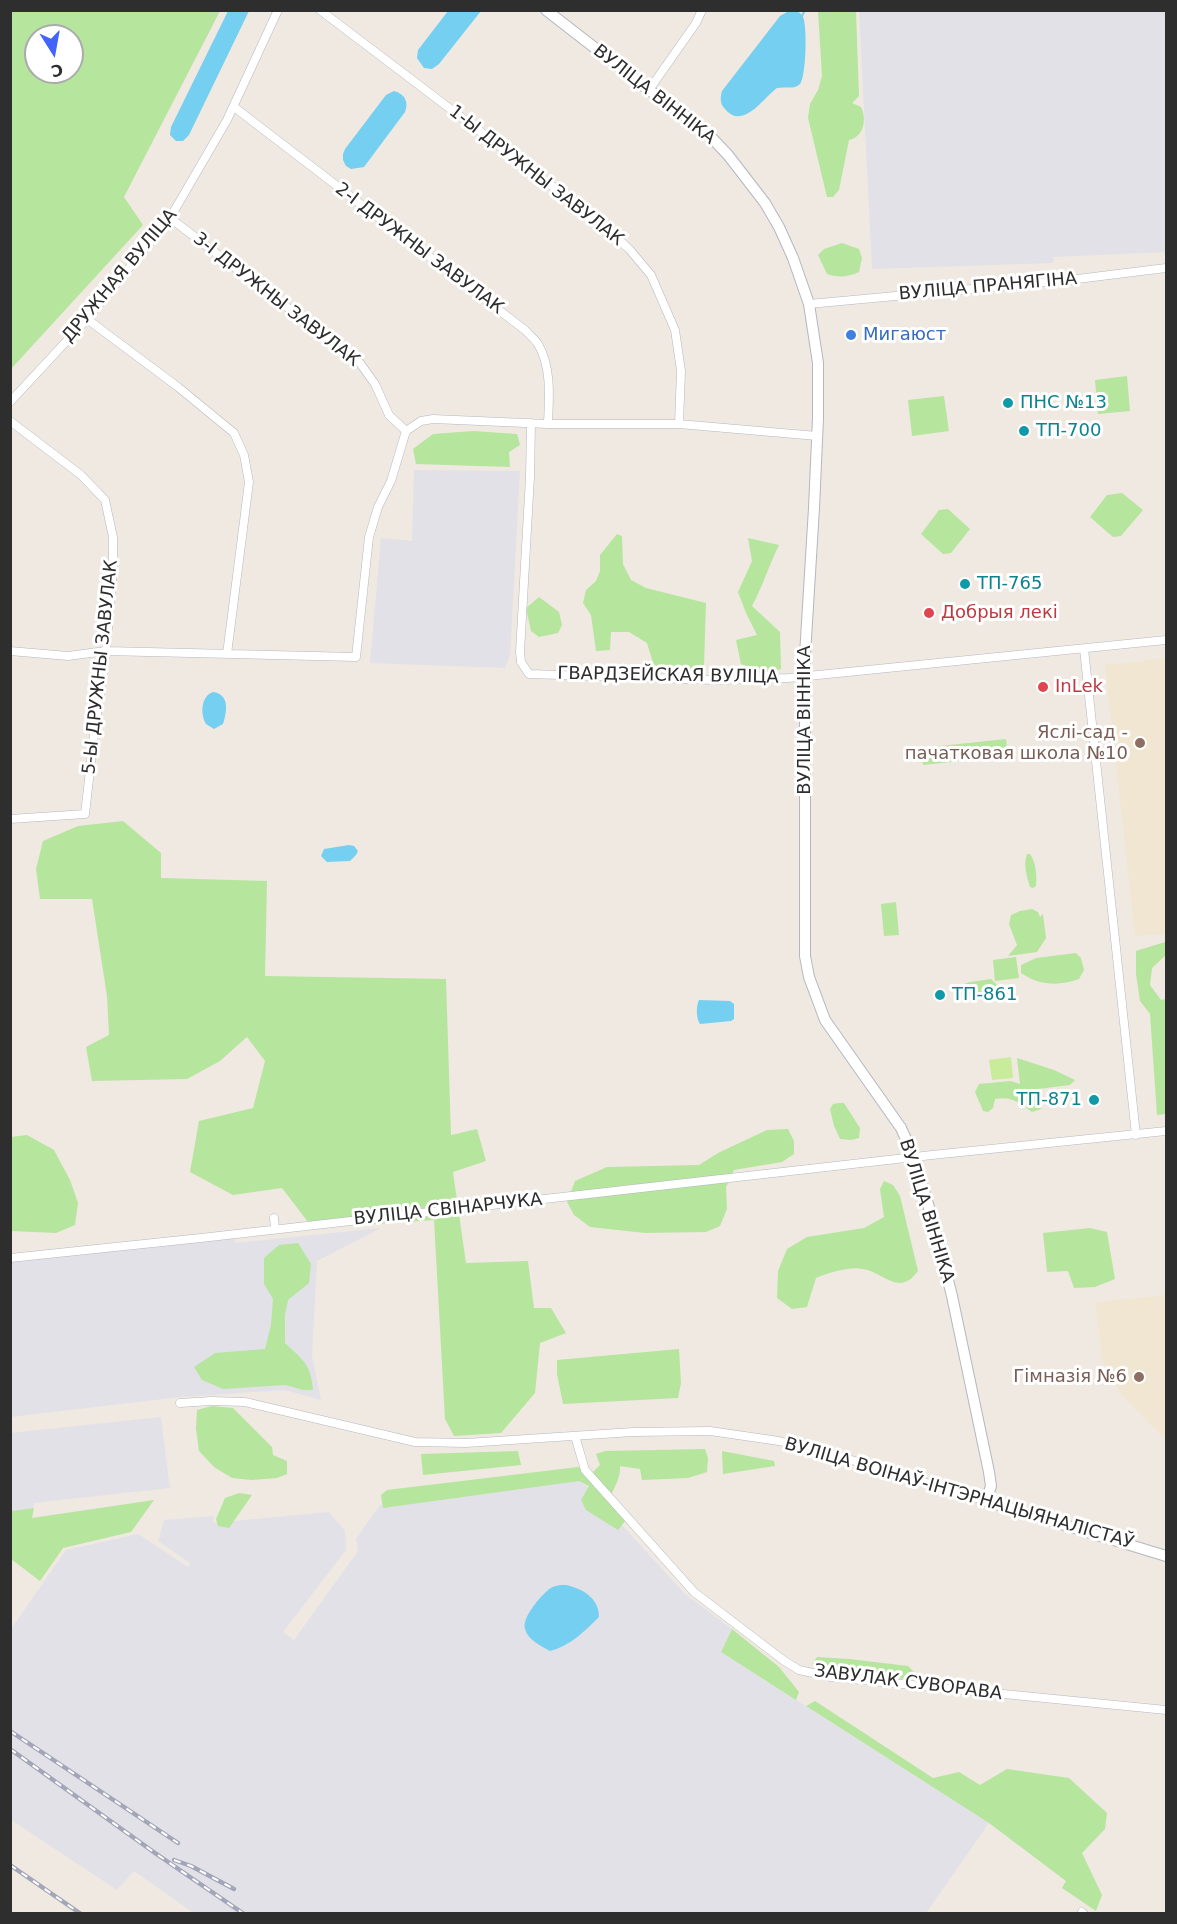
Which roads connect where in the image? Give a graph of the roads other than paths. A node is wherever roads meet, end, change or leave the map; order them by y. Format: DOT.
graph roads {
  1 [pos="278,10"];
  2 [pos="320,10"];
  3 [pos="546,10"];
  4 [pos="702,10"];
  5 [pos="649,90"];
  6 [pos="234,107"];
  7 [pos="170,218"];
  8 [pos="1167,268"];
  9 [pos="809,304"];
  10 [pos="87,319"];
  11 [pos="10,402"];
  12 [pos="10,421"];
  13 [pos="531,423"];
  14 [pos="548,424"];
  15 [pos="679,424"];
  16 [pos="406,431"];
  17 [pos="816,436"];
  18 [pos="1167,640"];
  19 [pos="1084,649"];
  20 [pos="10,651"];
  21 [pos="106,651"];
  22 [pos="227,654"];
  23 [pos="805,677"];
  24 [pos="10,819"];
  25 [pos="1167,1131"];
  26 [pos="1136,1135"];
  27 [pos="914,1157"];
  28 [pos="274,1218"];
  29 [pos="275,1229"];
  30 [pos="10,1258"];
  31 [pos="180,1403"];
  32 [pos="575,1436"];
  33 [pos="986,1501"];
  34 [pos="1167,1556"];
  35 [pos="1167,1710"];
  1 -- 6 [label="street, ДРУЖНАЯ ВУЛІЦА"];
  2 -- 15 [label="street, 1-Ы ДРУЖНЫ ЗАВУЛАК"];
  3 -- 5 [label="street, ВУЛІЦА ВІННІКА"];
  4 -- 5 [label="street"];
  5 -- 9 [label="street, ВУЛІЦА ВІННІКА"];
  6 -- 7 [label="street, ДРУЖНАЯ ВУЛІЦА"];
  6 -- 14 [label="street, 2-І ДРУЖНЫ ЗАВУЛАК"];
  7 -- 10 [label="street, ДРУЖНАЯ ВУЛІЦА"];
  7 -- 16 [label="street, 3-І ДРУЖНЫ ЗАВУЛАК"];
  8 -- 9 [label="street, ВУЛІЦА ПРАНЯГІНА"];
  9 -- 17 [label="street, ВУЛІЦА ВІННІКА"];
  10 -- 11 [label="street, ДРУЖНАЯ ВУЛІЦА"];
  10 -- 22 [label="street"];
  12 -- 21 [label="street, 5-Ы ДРУЖНЫ ЗАВУЛАК"];
  13 -- 14 [label="street"];
  13 -- 16 [label="street"];
  13 -- 23 [label="street, ГВАРДЗЕЙСКАЯ ВУЛІЦА"];
  14 -- 15 [label="street"];
  15 -- 17 [label="street"];
  16 -- 22 [label="street"];
  17 -- 23 [label="street, ВУЛІЦА ВІННІКА"];
  18 -- 19 [label="street, ГВАРДЗЕЙСКАЯ ВУЛІЦА"];
  19 -- 23 [label="street, ГВАРДЗЕЙСКАЯ ВУЛІЦА"];
  19 -- 26 [label="street"];
  20 -- 21 [label="street"];
  21 -- 22 [label="street"];
  21 -- 24 [label="street, 5-Ы ДРУЖНЫ ЗАВУЛАК"];
  23 -- 27 [label="street, ВУЛІЦА ВІННІКА"];
  25 -- 26 [label="street, ВУЛІЦА СВІНАРЧУКА"];
  26 -- 27 [label="street, ВУЛІЦА СВІНАРЧУКА"];
  27 -- 29 [label="street, ВУЛІЦА СВІНАРЧУКА"];
  27 -- 33 [label="street, ВУЛІЦА ВІННІКА"];
  28 -- 29 [label="street"];
  29 -- 30 [label="street, ВУЛІЦА СВІНАРЧУКА"];
  31 -- 32 [label="street, ВУЛІЦА ВОІНАЎ-ІНТЭРНАЦЫЯНАЛІСТАЎ"];
  32 -- 33 [label="street, ВУЛІЦА ВОІНАЎ-ІНТЭРНАЦЫЯНАЛІСТАЎ"];
  32 -- 35 [label="street, ЗАВУЛАК СУВОРАВА"];
  33 -- 34 [label="street, ВУЛІЦА ВОІНАЎ-ІНТЭРНАЦЫЯНАЛІСТАЎ"];
}
